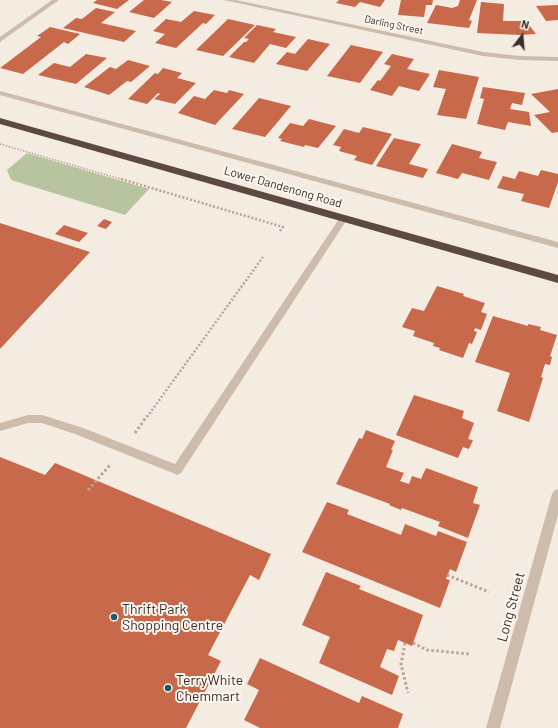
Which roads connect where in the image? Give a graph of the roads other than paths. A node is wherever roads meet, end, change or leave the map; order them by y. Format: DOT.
graph roads {
  1 [pos="56,0"];
  2 [pos="227,0"];
  3 [pos="0,40"];
  4 [pos="558,59"];
  5 [pos="0,93"];
  6 [pos="0,121"];
  7 [pos="344,218"];
  8 [pos="558,245"];
  9 [pos="558,279"];
  10 [pos="0,427"];
  11 [pos="558,494"];
  12 [pos="493,728"];
  1 -- 3 [label="street"];
  2 -- 4 [label="street, Darling Street"];
  5 -- 8 [label="street, Lower Dandenong Road"];
  6 -- 7 [label="highway, Lower Dandenong Road"];
  7 -- 9 [label="highway, Lower Dandenong Road"];
  7 -- 10 [label="street"];
  11 -- 12 [label="street, Long Street"];
}
